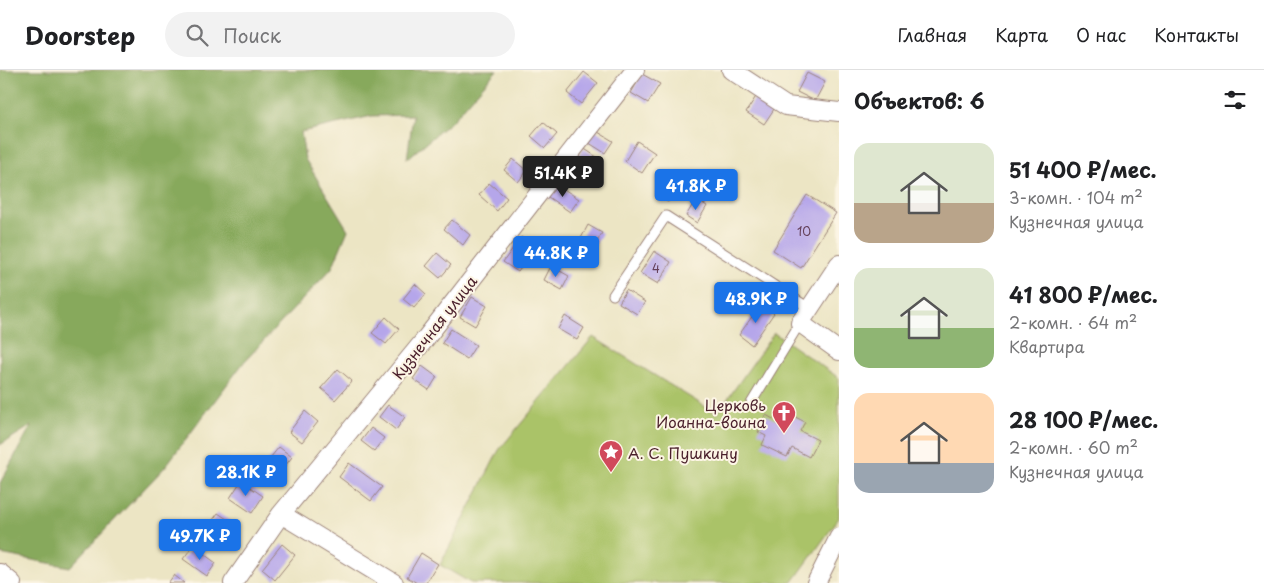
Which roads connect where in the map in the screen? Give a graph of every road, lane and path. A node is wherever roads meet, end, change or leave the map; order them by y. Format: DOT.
graph roads {
  1 [pos="635,70"];
  2 [pos="731,70"];
  3 [pos="839,112"];
  4 [pos="839,264"];
  5 [pos="613,295"];
  6 [pos="804,315"];
  7 [pos="839,351"];
  8 [pos="750,405"];
  9 [pos="281,514"];
  10 [pos="839,537"];
  11 [pos="0,573"];
  12 [pos="12,583"];
  13 [pos="233,583"];
  14 [pos="394,583"];
  15 [pos="816,583"];
  1 -- 9 [label="street, Кузнечная улица"];
  2 -- 3 [label="street"];
  4 -- 6 [label="street"];
  5 -- 6 [label="lane"];
  6 -- 7 [label="street"];
  6 -- 8 [label="lane"];
  9 -- 13 [label="street, Кузнечная улица"];
  9 -- 14 [label="street"];
  10 -- 15 [label="street"];
  11 -- 12 [label="street"];
}
